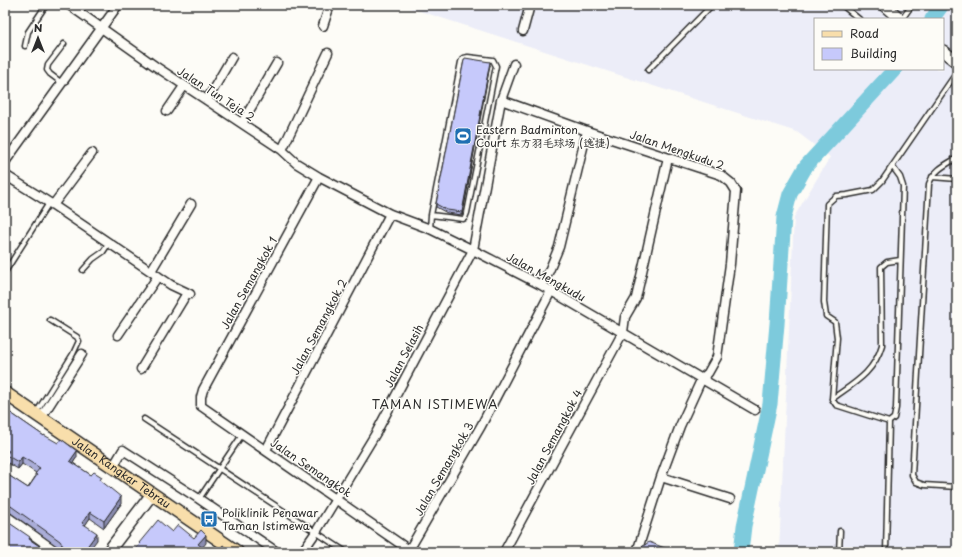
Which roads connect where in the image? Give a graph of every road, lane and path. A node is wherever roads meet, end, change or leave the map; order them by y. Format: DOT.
graph roads {
  1 [pos="46,5"];
  2 [pos="69,5"];
  3 [pos="118,5"];
  4 [pos="330,5"];
  5 [pos="530,5"];
  6 [pos="712,5"];
  7 [pos="842,5"];
  8 [pos="884,5"];
  9 [pos="912,5"];
  10 [pos="857,18"];
  11 [pos="900,18"];
  12 [pos="902,18"];
  13 [pos="323,26"];
  14 [pos="102,28"];
  15 [pos="523,31"];
  16 [pos="64,44"];
  17 [pos="24,46"];
  18 [pos="944,52"];
  19 [pos="328,53"];
  20 [pos="232,57"];
  21 [pos="957,62"];
  22 [pos="277,63"];
  23 [pos="514,64"];
  24 [pos="648,70"];
  25 [pos="957,72"];
  26 [pos="62,83"];
  27 [pos="184,86"];
  28 [pos="206,100"];
  29 [pos="501,100"];
  30 [pos="167,111"];
  31 [pos="242,123"];
  32 [pos="587,131"];
  33 [pos="282,150"];
  34 [pos="92,153"];
  35 [pos="668,158"];
  36 [pos="957,159"];
  37 [pos="5,162"];
  38 [pos="892,166"];
  39 [pos="5,175"];
  40 [pos="932,176"];
  41 [pos="319,178"];
  42 [pos="957,179"];
  43 [pos="51,204"];
  44 [pos="191,204"];
  45 [pos="390,214"];
  46 [pos="431,215"];
  47 [pos="430,229"];
  48 [pos="109,243"];
  49 [pos="473,250"];
  50 [pos="900,260"];
  51 [pos="83,270"];
  52 [pos="5,272"];
  53 [pos="154,274"];
  54 [pos="541,285"];
  55 [pos="551,291"];
  56 [pos="50,320"];
  57 [pos="623,332"];
  58 [pos="118,335"];
  59 [pos="82,354"];
  60 [pos="141,369"];
  61 [pos="702,378"];
  62 [pos="5,393"];
  63 [pos="832,399"];
  64 [pos="200,401"];
  65 [pos="755,410"];
  66 [pos="38,416"];
  67 [pos="144,419"];
  68 [pos="889,422"];
  69 [pos="242,435"];
  70 [pos="266,450"];
  71 [pos="113,467"];
  72 [pos="219,469"];
  73 [pos="661,476"];
  74 [pos="957,487"];
  75 [pos="152,494"];
  76 [pos="336,498"];
  77 [pos="199,499"];
  78 [pos="730,499"];
  79 [pos="5,515"];
  80 [pos="840,531"];
  81 [pos="316,532"];
  82 [pos="411,551"];
  83 [pos="57,552"];
  84 [pos="108,552"];
  85 [pos="237,552"];
  86 [pos="277,552"];
  87 [pos="302,552"];
  88 [pos="346,552"];
  89 [pos="504,552"];
  90 [pos="637,552"];
  91 [pos="839,552"];
  92 [pos="886,552"];
  1 -- 17 [label="lane"];
  2 -- 14 [label="street, Jalan Tun Teja 2"];
  3 -- 14 [label="street"];
  4 -- 13 [label="street"];
  5 -- 15 [label="street"];
  6 -- 24 [label="lane"];
  7 -- 10 [label="lane"];
  8 -- 11 [label="street"];
  9 -- 12 [label="lane"];
  14 -- 26 [label="street"];
  14 -- 27 [label="street, Jalan Tun Teja 2"];
  16 -- 26 [label="lane"];
  18 -- 21 [label="street"];
  19 -- 33 [label="street"];
  20 -- 28 [label="street"];
  22 -- 31 [label="street"];
  23 -- 29 [label="street, Jalan Selasih"];
  25 -- 38 [label="lane"];
  26 -- 37 [label="street"];
  27 -- 28 [label="street, Jalan Tun Teja 2"];
  27 -- 30 [label="street"];
  28 -- 31 [label="street, Jalan Tun Teja 2"];
  29 -- 32 [label="street, Jalan Mengkudu 2"];
  29 -- 49 [label="street, Jalan Selasih"];
  31 -- 33 [label="street, Jalan Tun Teja 2"];
  32 -- 35 [label="street, Jalan Mengkudu 2"];
  32 -- 54 [label="street"];
  33 -- 41 [label="street, Jalan Tun Teja 2"];
  34 -- 43 [label="street"];
  35 -- 57 [label="street, Jalan Semangkok 4"];
  35 -- 61 [label="street, Jalan Mengkudu 2"];
  36 -- 40 [label="lane"];
  38 -- 50 [label="lane"];
  38 -- 63 [label="lane"];
  39 -- 43 [label="street"];
  40 -- 42 [label="lane"];
  40 -- 74 [label="lane"];
  41 -- 45 [label="street, Jalan Mengkudu"];
  41 -- 64 [label="street, Jalan Semangkok 1"];
  43 -- 48 [label="street"];
  43 -- 52 [label="lane"];
  44 -- 53 [label="street"];
  45 -- 47 [label="street, Jalan Mengkudu"];
  45 -- 70 [label="street, Jalan Semangkok 2"];
  46 -- 46 [label="lane"];
  46 -- 47 [label="lane"];
  47 -- 49 [label="street, Jalan Mengkudu"];
  48 -- 51 [label="lane"];
  48 -- 53 [label="street"];
  49 -- 54 [label="street, Jalan Mengkudu"];
  49 -- 76 [label="street, Jalan Selasih"];
  50 -- 63 [label="lane"];
  50 -- 68 [label="lane"];
  53 -- 58 [label="street"];
  53 -- 60 [label="street"];
  54 -- 55 [label="street, Jalan Mengkudu"];
  55 -- 57 [label="street, Jalan Mengkudu"];
  55 -- 82 [label="street, Jalan Semangkok 3"];
  56 -- 66 [label="lane"];
  57 -- 61 [label="street, Jalan Mengkudu"];
  57 -- 89 [label="street, Jalan Semangkok 4"];
  59 -- 66 [label="street"];
  61 -- 65 [label="street, Jalan Mengkudu"];
  61 -- 73 [label="street"];
  62 -- 66 [label="main road, Jalan Kangkar Tebrau"];
  63 -- 68 [label="lane"];
  64 -- 69 [label="street, Jalan Semangkok"];
  66 -- 71 [label="main road, Jalan Kangkar Tebrau"];
  67 -- 72 [label="lane"];
  68 -- 92 [label="lane"];
  69 -- 70 [label="street, Jalan Semangkok"];
  69 -- 72 [label="lane"];
  70 -- 76 [label="street, Jalan Semangkok"];
  71 -- 75 [label="main road, Jalan Kangkar Tebrau"];
  71 -- 77 [label="street"];
  72 -- 77 [label="lane"];
  72 -- 81 [label="lane"];
  73 -- 78 [label="street"];
  73 -- 90 [label="street"];
  75 -- 84 [label="street"];
  75 -- 85 [label="main road, Jalan Kangkar Tebrau"];
  76 -- 81 [label="street, Jalan Selasih"];
  76 -- 82 [label="street, Jalan Semangkok"];
  77 -- 86 [label="street"];
  79 -- 83 [label="street"];
  80 -- 91 [label="lane"];
  81 -- 87 [label="street, Jalan Selasih"];
  81 -- 88 [label="lane"];
}
